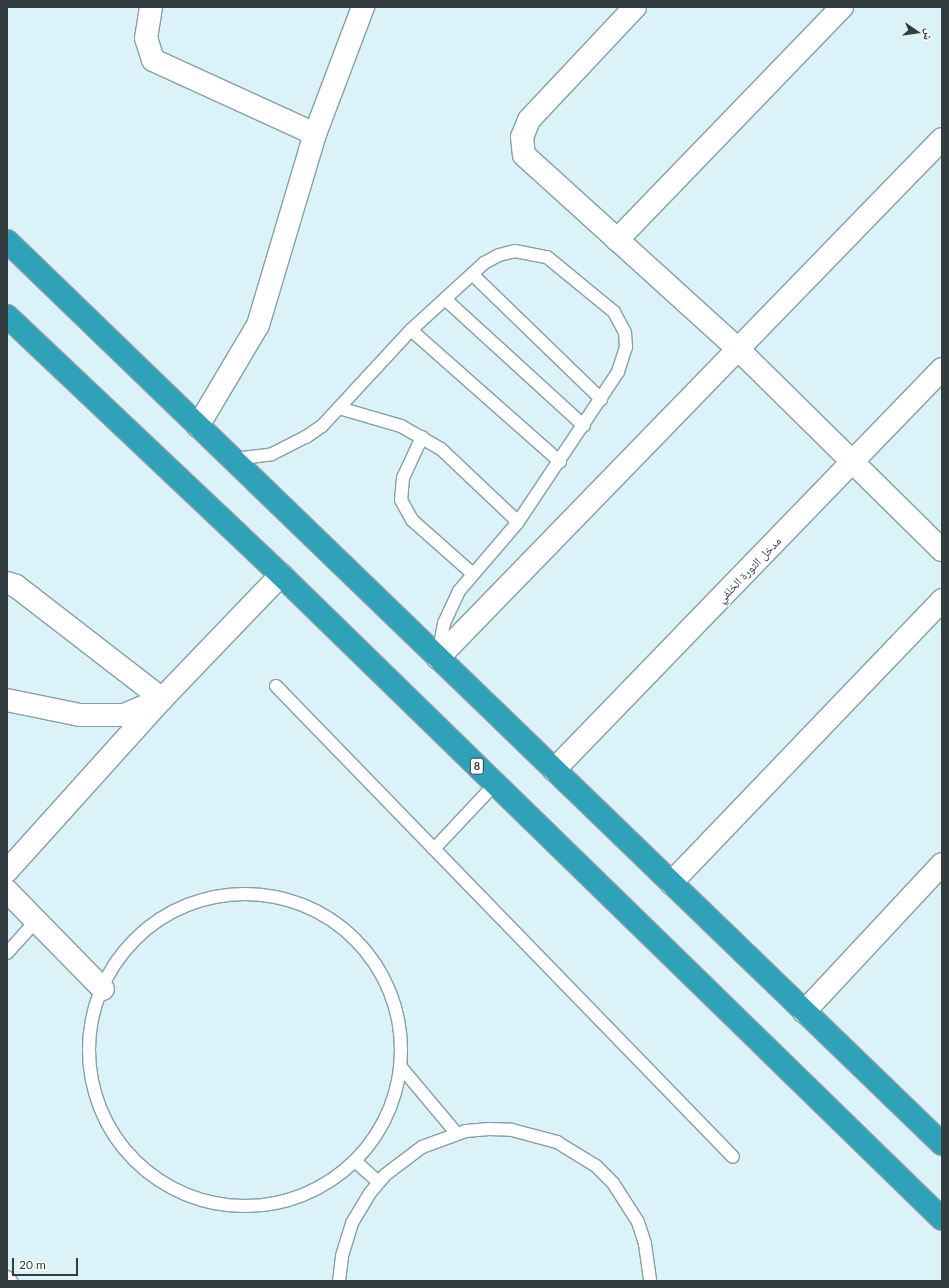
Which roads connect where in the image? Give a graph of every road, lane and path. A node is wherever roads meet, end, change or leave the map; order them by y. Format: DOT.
graph roads {
  1 [pos="151,7"];
  2 [pos="363,7"];
  3 [pos="635,7"];
  4 [pos="842,7"];
  5 [pos="315,134"];
  6 [pos="942,139"];
  7 [pos="617,240"];
  8 [pos="7,241"];
  9 [pos="472,274"];
  10 [pos="445,299"];
  11 [pos="7,316"];
  12 [pos="411,330"];
  13 [pos="738,349"];
  14 [pos="942,369"];
  15 [pos="601,399"];
  16 [pos="339,408"];
  17 [pos="198,426"];
  18 [pos="584,426"];
  19 [pos="422,437"];
  20 [pos="234,459"];
  21 [pos="560,462"];
  22 [pos="854,462"];
  23 [pos="518,522"];
  24 [pos="942,550"];
  25 [pos="473,574"];
  26 [pos="281,575"];
  27 [pos="7,582"];
  28 [pos="942,600"];
  29 [pos="438,658"];
  30 [pos="276,686"];
  31 [pos="162,698"];
  32 [pos="7,700"];
  33 [pos="554,770"];
  34 [pos="495,784"];
  35 [pos="434,849"];
  36 [pos="942,864"];
  37 [pos="7,871"];
  38 [pos="671,883"];
  39 [pos="7,891"];
  40 [pos="35,922"];
  41 [pos="7,953"];
  42 [pos="103,989"];
  43 [pos="804,1012"];
  44 [pos="400,1066"];
  45 [pos="457,1134"];
  46 [pos="942,1144"];
  47 [pos="733,1157"];
  48 [pos="355,1161"];
  49 [pos="378,1182"];
  50 [pos="942,1219"];
  51 [pos="7,1277"];
  52 [pos="11,1281"];
  53 [pos="340,1281"];
  54 [pos="650,1281"];
  1 -- 5 [label="street"];
  2 -- 5 [label="street"];
  3 -- 7 [label="street"];
  4 -- 7 [label="street"];
  5 -- 17 [label="street"];
  6 -- 13 [label="street"];
  7 -- 13 [label="street"];
  8 -- 17 [label="highway"];
  9 -- 10 [label="lane"];
  9 -- 15 [label="lane"];
  9 -- 15 [label="lane"];
  10 -- 12 [label="lane"];
  10 -- 18 [label="lane"];
  11 -- 26 [label="highway, 8"];
  12 -- 16 [label="lane"];
  12 -- 21 [label="lane"];
  13 -- 22 [label="street"];
  13 -- 29 [label="street"];
  14 -- 22 [label="street, مدخل الثورة الخلفي"];
  15 -- 18 [label="lane"];
  16 -- 19 [label="lane"];
  16 -- 20 [label="lane"];
  17 -- 20 [label="highway"];
  18 -- 21 [label="lane"];
  19 -- 23 [label="lane"];
  19 -- 25 [label="lane"];
  20 -- 29 [label="highway"];
  21 -- 23 [label="lane"];
  22 -- 24 [label="street"];
  22 -- 33 [label="street, مدخل الثورة الخلفي"];
  23 -- 25 [label="lane"];
  25 -- 29 [label="lane"];
  26 -- 31 [label="street"];
  26 -- 34 [label="highway, 8"];
  27 -- 31 [label="street"];
  28 -- 38 [label="street"];
  29 -- 33 [label="highway"];
  30 -- 35 [label="lane"];
  31 -- 32 [label="street"];
  31 -- 37 [label="street"];
  33 -- 38 [label="highway"];
  34 -- 35 [label="lane"];
  34 -- 50 [label="highway, 8"];
  35 -- 47 [label="lane"];
  36 -- 43 [label="street"];
  38 -- 43 [label="highway"];
  39 -- 40 [label="street"];
  40 -- 41 [label="lane"];
  40 -- 42 [label="street"];
  42 -- 44 [label="lane"];
  42 -- 48 [label="lane"];
  43 -- 46 [label="highway"];
  44 -- 45 [label="lane"];
  44 -- 48 [label="lane"];
  45 -- 49 [label="lane"];
  45 -- 54 [label="lane"];
  48 -- 49 [label="lane"];
  49 -- 53 [label="lane"];
  51 -- 52 [label="lane"];
}
